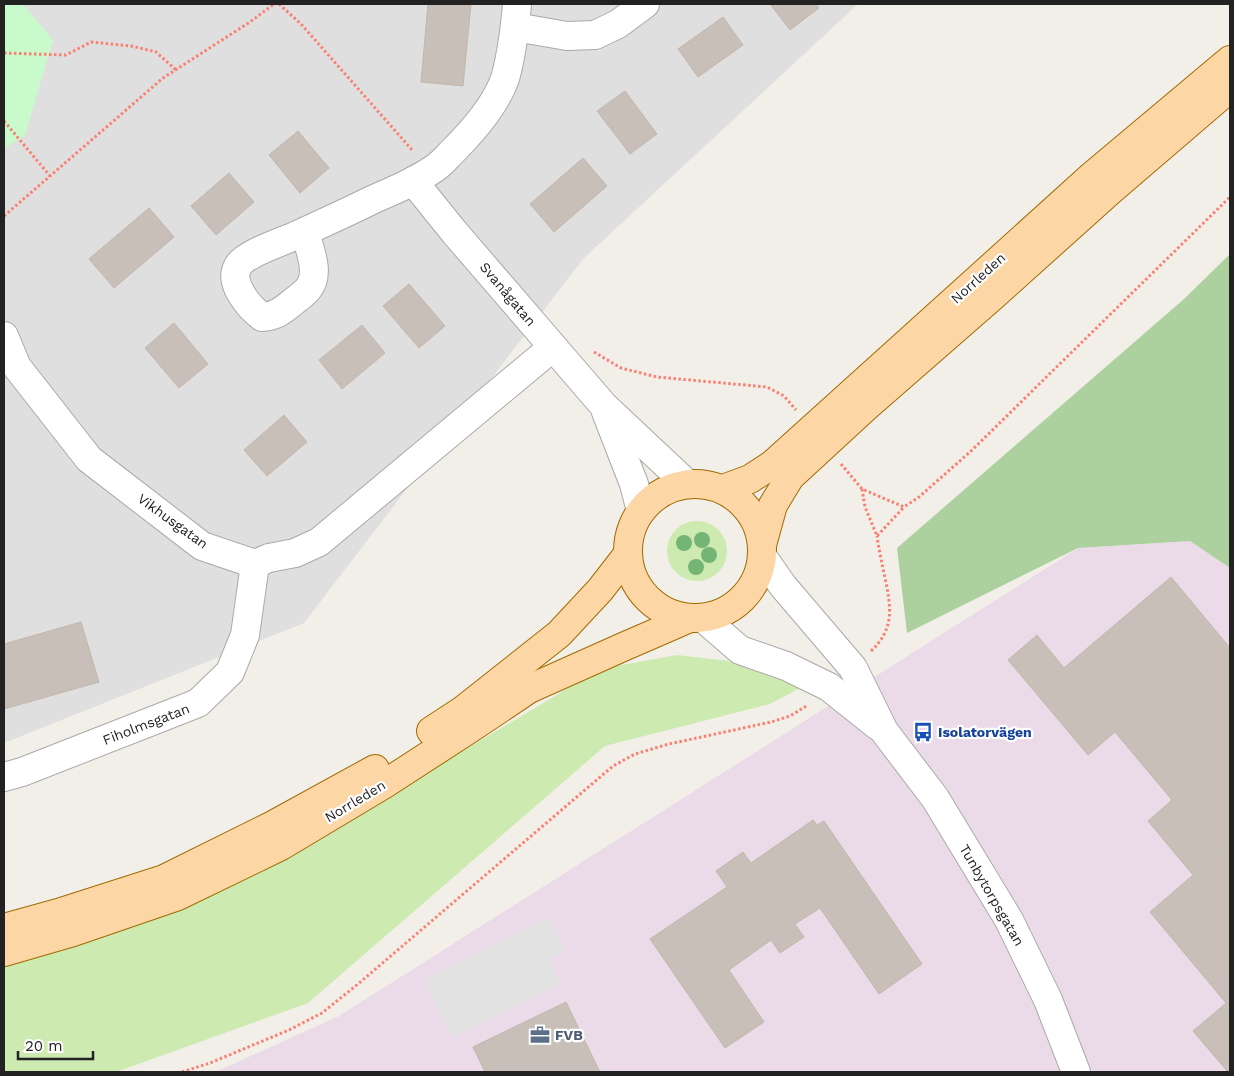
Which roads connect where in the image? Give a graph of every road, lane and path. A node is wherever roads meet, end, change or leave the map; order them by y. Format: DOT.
graph roads {
  1 [pos="274,4"];
  2 [pos="279,4"];
  3 [pos="645,4"];
  4 [pos="516,16"];
  5 [pos="4,53"];
  6 [pos="1230,60"];
  7 [pos="176,70"];
  8 [pos="1230,88"];
  9 [pos="4,121"];
  10 [pos="50,176"];
  11 [pos="422,176"];
  12 [pos="1230,196"];
  13 [pos="4,216"];
  14 [pos="305,232"];
  15 [pos="4,336"];
  16 [pos="553,348"];
  17 [pos="592,350"];
  18 [pos="604,406"];
  19 [pos="797,410"];
  20 [pos="840,462"];
  21 [pos="687,484"];
  22 [pos="723,489"];
  23 [pos="862,489"];
  24 [pos="904,507"];
  25 [pos="641,511"];
  26 [pos="762,550"];
  27 [pos="628,554"];
  28 [pos="255,564"];
  29 [pos="697,618"];
  30 [pos="884,731"];
  31 [pos="4,777"];
  32 [pos="597,780"];
  33 [pos="4,928"];
  34 [pos="4,952"];
  35 [pos="182,1072"];
  36 [pos="1076,1072"];
  1 -- 7 [label="path"];
  2 -- 11 [label="path"];
  3 -- 4 [label="street"];
  4 -- 11 [label="street"];
  5 -- 7 [label="path"];
  6 -- 22 [label="main road, Norrleden"];
  7 -- 10 [label="path"];
  8 -- 26 [label="main road, Norrleden"];
  9 -- 10 [label="path"];
  10 -- 13 [label="path"];
  11 -- 14 [label="street"];
  11 -- 16 [label="street, Svanågatan"];
  12 -- 24 [label="path"];
  15 -- 28 [label="street, Vikhusgatan"];
  16 -- 18 [label="street, Svanågatan"];
  16 -- 28 [label="street"];
  17 -- 19 [label="path"];
  18 -- 21 [label="street, Svanågatan"];
  18 -- 25 [label="street, Svanågatan"];
  20 -- 23 [label="path"];
  21 -- 22 [label="main road"];
  21 -- 25 [label="main road"];
  22 -- 26 [label="main road"];
  23 -- 24 [label="path"];
  23 -- 24 [label="path"];
  25 -- 27 [label="main road"];
  26 -- 29 [label="main road"];
  26 -- 30 [label="street, Tunbytorpsgatan"];
  27 -- 29 [label="main road"];
  27 -- 33 [label="main road, Norrleden"];
  28 -- 31 [label="street, Fiholmsgatan"];
  29 -- 30 [label="street, Tunbytorpsgatan"];
  29 -- 34 [label="main road, Norrleden"];
  30 -- 36 [label="street, Tunbytorpsgatan"];
  32 -- 35 [label="path"];
}
